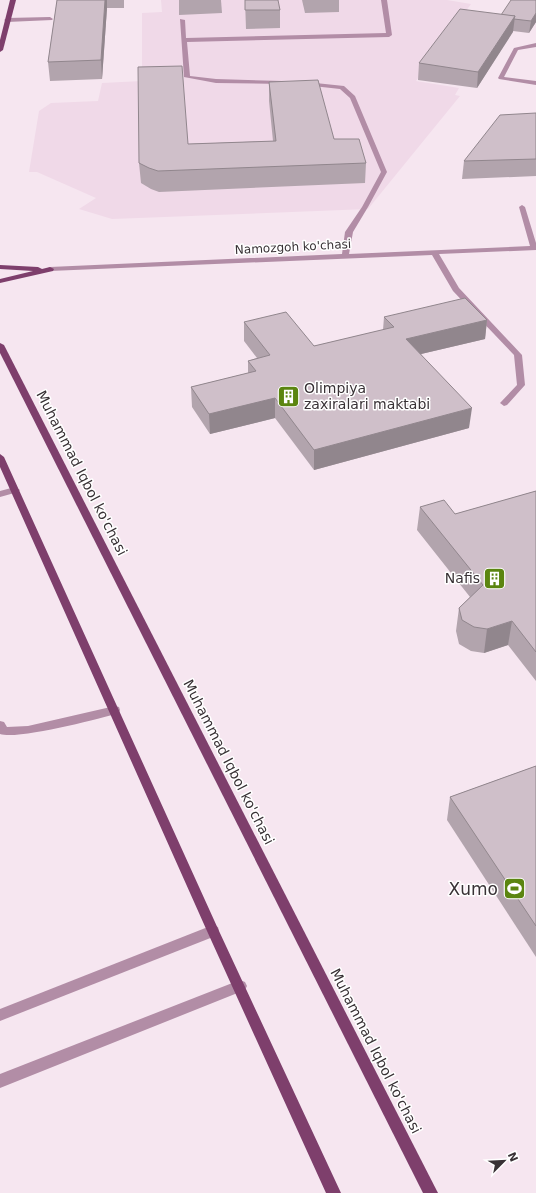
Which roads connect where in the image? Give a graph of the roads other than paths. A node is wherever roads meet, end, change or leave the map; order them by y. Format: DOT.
graph roads {
  1 [pos="13,0"];
  2 [pos="384,0"];
  3 [pos="50,19"];
  4 [pos="7,20"];
  5 [pos="182,20"];
  6 [pos="184,40"];
  7 [pos="536,45"];
  8 [pos="0,50"];
  9 [pos="289,83"];
  10 [pos="296,83"];
  11 [pos="536,83"];
  12 [pos="522,207"];
  13 [pos="535,248"];
  14 [pos="434,252"];
  15 [pos="345,256"];
  16 [pos="0,267"];
  17 [pos="50,269"];
  18 [pos="0,281"];
  19 [pos="0,345"];
  20 [pos="504,403"];
  21 [pos="0,457"];
  22 [pos="15,490"];
  23 [pos="0,494"];
  24 [pos="115,710"];
  25 [pos="0,725"];
  26 [pos="213,930"];
  27 [pos="240,986"];
  28 [pos="0,1015"];
  29 [pos="0,1081"];
  30 [pos="334,1193"];
  31 [pos="431,1193"];
  1 -- 4 [label="main road"];
  2 -- 6 [label="street"];
  3 -- 4 [label="street"];
  4 -- 8 [label="main road"];
  5 -- 6 [label="street"];
  6 -- 9 [label="street"];
  7 -- 11 [label="street"];
  10 -- 15 [label="street"];
  12 -- 13 [label="street"];
  13 -- 14 [label="street, Namozgoh ko'chasi"];
  14 -- 15 [label="street, Namozgoh ko'chasi"];
  14 -- 20 [label="street"];
  15 -- 17 [label="street, Namozgoh ko'chasi"];
  16 -- 17 [label="main road, Namozgoh ko'chasi"];
  17 -- 18 [label="main road, Namozgoh ko'chasi"];
  19 -- 31 [label="main road, Muhammad Iqbol ko'chasi"];
  21 -- 22 [label="main road"];
  22 -- 23 [label="street"];
  22 -- 24 [label="main road"];
  24 -- 25 [label="street"];
  24 -- 26 [label="main road"];
  26 -- 27 [label="main road"];
  26 -- 28 [label="street"];
  27 -- 29 [label="street"];
  27 -- 30 [label="main road"];
}
